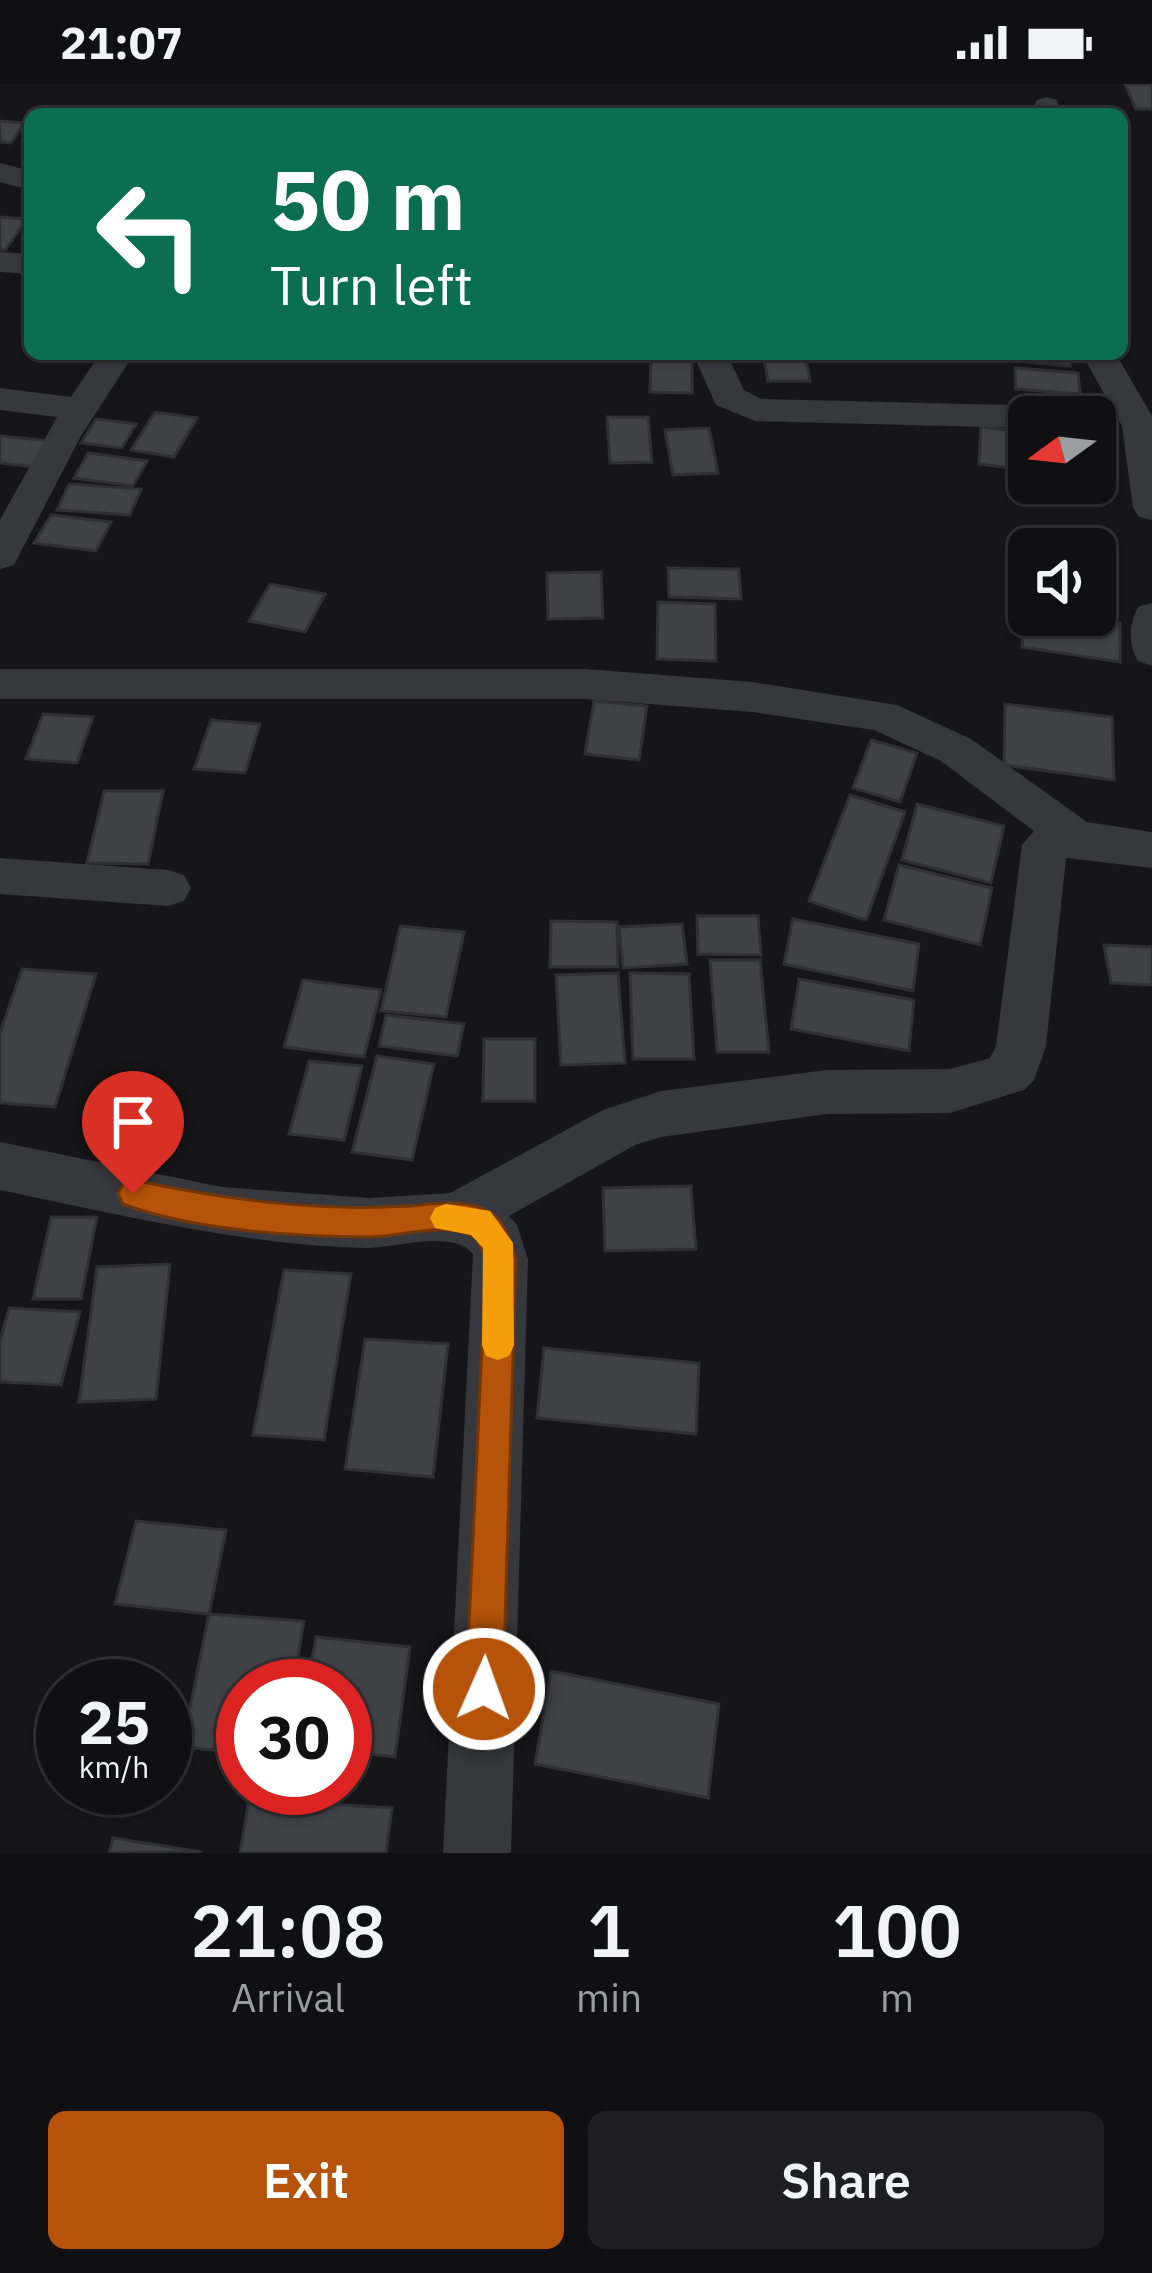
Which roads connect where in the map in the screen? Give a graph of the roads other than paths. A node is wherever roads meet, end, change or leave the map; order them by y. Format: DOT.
graph roads {
  1 [pos="113,360"];
  2 [pos="713,360"];
  3 [pos="1102,360"];
  4 [pos="0,399"];
  5 [pos="80,409"];
  6 [pos="1008,416"];
  7 [pos="1116,424"];
  8 [pos="1140,426"];
  9 [pos="1152,508"];
  10 [pos="0,556"];
  11 [pos="1152,616"];
  12 [pos="1152,651"];
  13 [pos="0,684"];
  14 [pos="1076,838"];
  15 [pos="1152,850"];
  16 [pos="0,876"];
  17 [pos="168,888"];
  18 [pos="0,1166"];
  19 [pos="455,1217"];
  20 [pos="477,1853"];
  1 -- 5 [label="street"];
  2 -- 6 [label="street"];
  3 -- 8 [label="street"];
  4 -- 5 [label="street"];
  5 -- 10 [label="street"];
  7 -- 8 [label="street"];
  8 -- 9 [label="street"];
  11 -- 12 [label="street"];
  13 -- 14 [label="street"];
  14 -- 15 [label="street"];
  14 -- 19 [label="street"];
  16 -- 17 [label="street"];
  18 -- 19 [label="street"];
  19 -- 20 [label="street"];
}
